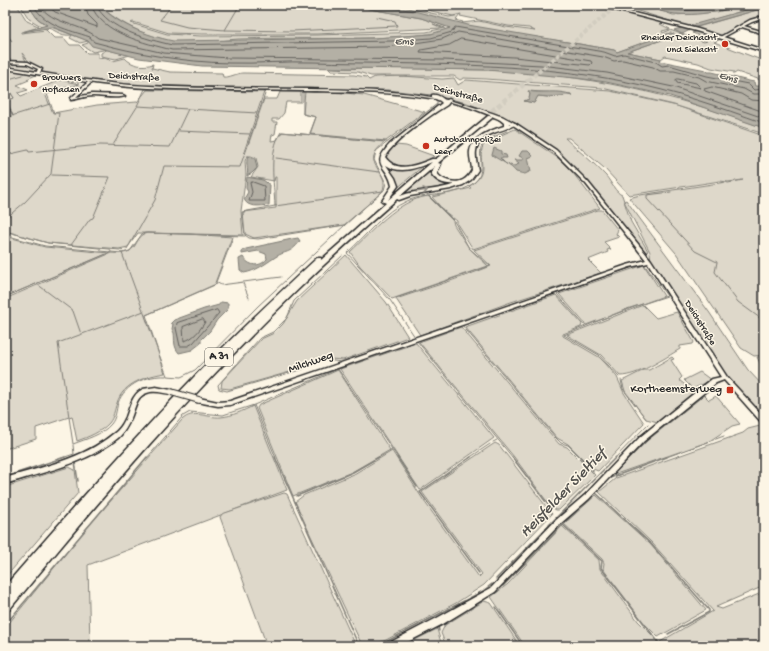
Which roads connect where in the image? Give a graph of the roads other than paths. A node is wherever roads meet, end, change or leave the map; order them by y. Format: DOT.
graph roads {
  1 [pos="598,5"];
  2 [pos="623,5"];
  3 [pos="617,7"];
  4 [pos="630,10"];
  5 [pos="764,17"];
  6 [pos="742,26"];
  7 [pos="764,33"];
  8 [pos="721,37"];
  9 [pos="764,51"];
  10 [pos="5,62"];
  11 [pos="5,68"];
  12 [pos="38,73"];
  13 [pos="89,83"];
  14 [pos="79,91"];
  15 [pos="92,95"];
  16 [pos="114,96"];
  17 [pos="434,96"];
  18 [pos="447,102"];
  19 [pos="500,117"];
  20 [pos="514,124"];
  21 [pos="507,127"];
  22 [pos="383,154"];
  23 [pos="446,154"];
  24 [pos="434,160"];
  25 [pos="470,177"];
  26 [pos="386,203"];
  27 [pos="649,261"];
  28 [pos="725,378"];
  29 [pos="764,421"];
  30 [pos="5,481"];
  31 [pos="5,594"];
  32 [pos="5,606"];
  33 [pos="392,646"];
  1 -- 4 [label="main road"];
  2 -- 3 [label="highway"];
  4 -- 8 [label="main road"];
  5 -- 6 [label="street"];
  6 -- 7 [label="street"];
  6 -- 8 [label="street"];
  8 -- 9 [label="main road"];
  10 -- 12 [label="street"];
  11 -- 12 [label="main road, Deichstraße"];
  12 -- 13 [label="main road, Deichstraße"];
  13 -- 14 [label="street"];
  13 -- 17 [label="main road, Deichstraße"];
  14 -- 15 [label="street"];
  14 -- 15 [label="street"];
  15 -- 16 [label="street"];
  17 -- 18 [label="highway"];
  18 -- 19 [label="main road, Deichstraße"];
  18 -- 22 [label="highway"];
  19 -- 20 [label="main road, Deichstraße"];
  19 -- 21 [label="highway"];
  20 -- 21 [label="highway"];
  20 -- 27 [label="street, Deichstraße"];
  21 -- 25 [label="highway"];
  22 -- 24 [label="highway"];
  22 -- 26 [label="highway"];
  23 -- 24 [label="highway, A 31"];
  23 -- 25 [label="highway"];
  23 -- 26 [label="highway, A 31"];
  24 -- 26 [label="highway, A 31"];
  26 -- 25 [label="highway, one-way"];
  26 -- 31 [label="highway, A 31"];
  26 -- 32 [label="highway, A 31"];
  27 -- 28 [label="street, Deichstraße"];
  27 -- 30 [label="street, Milchweg, bridge"];
  28 -- 29 [label="street, Deichstraße"];
  28 -- 33 [label="street"];
}
